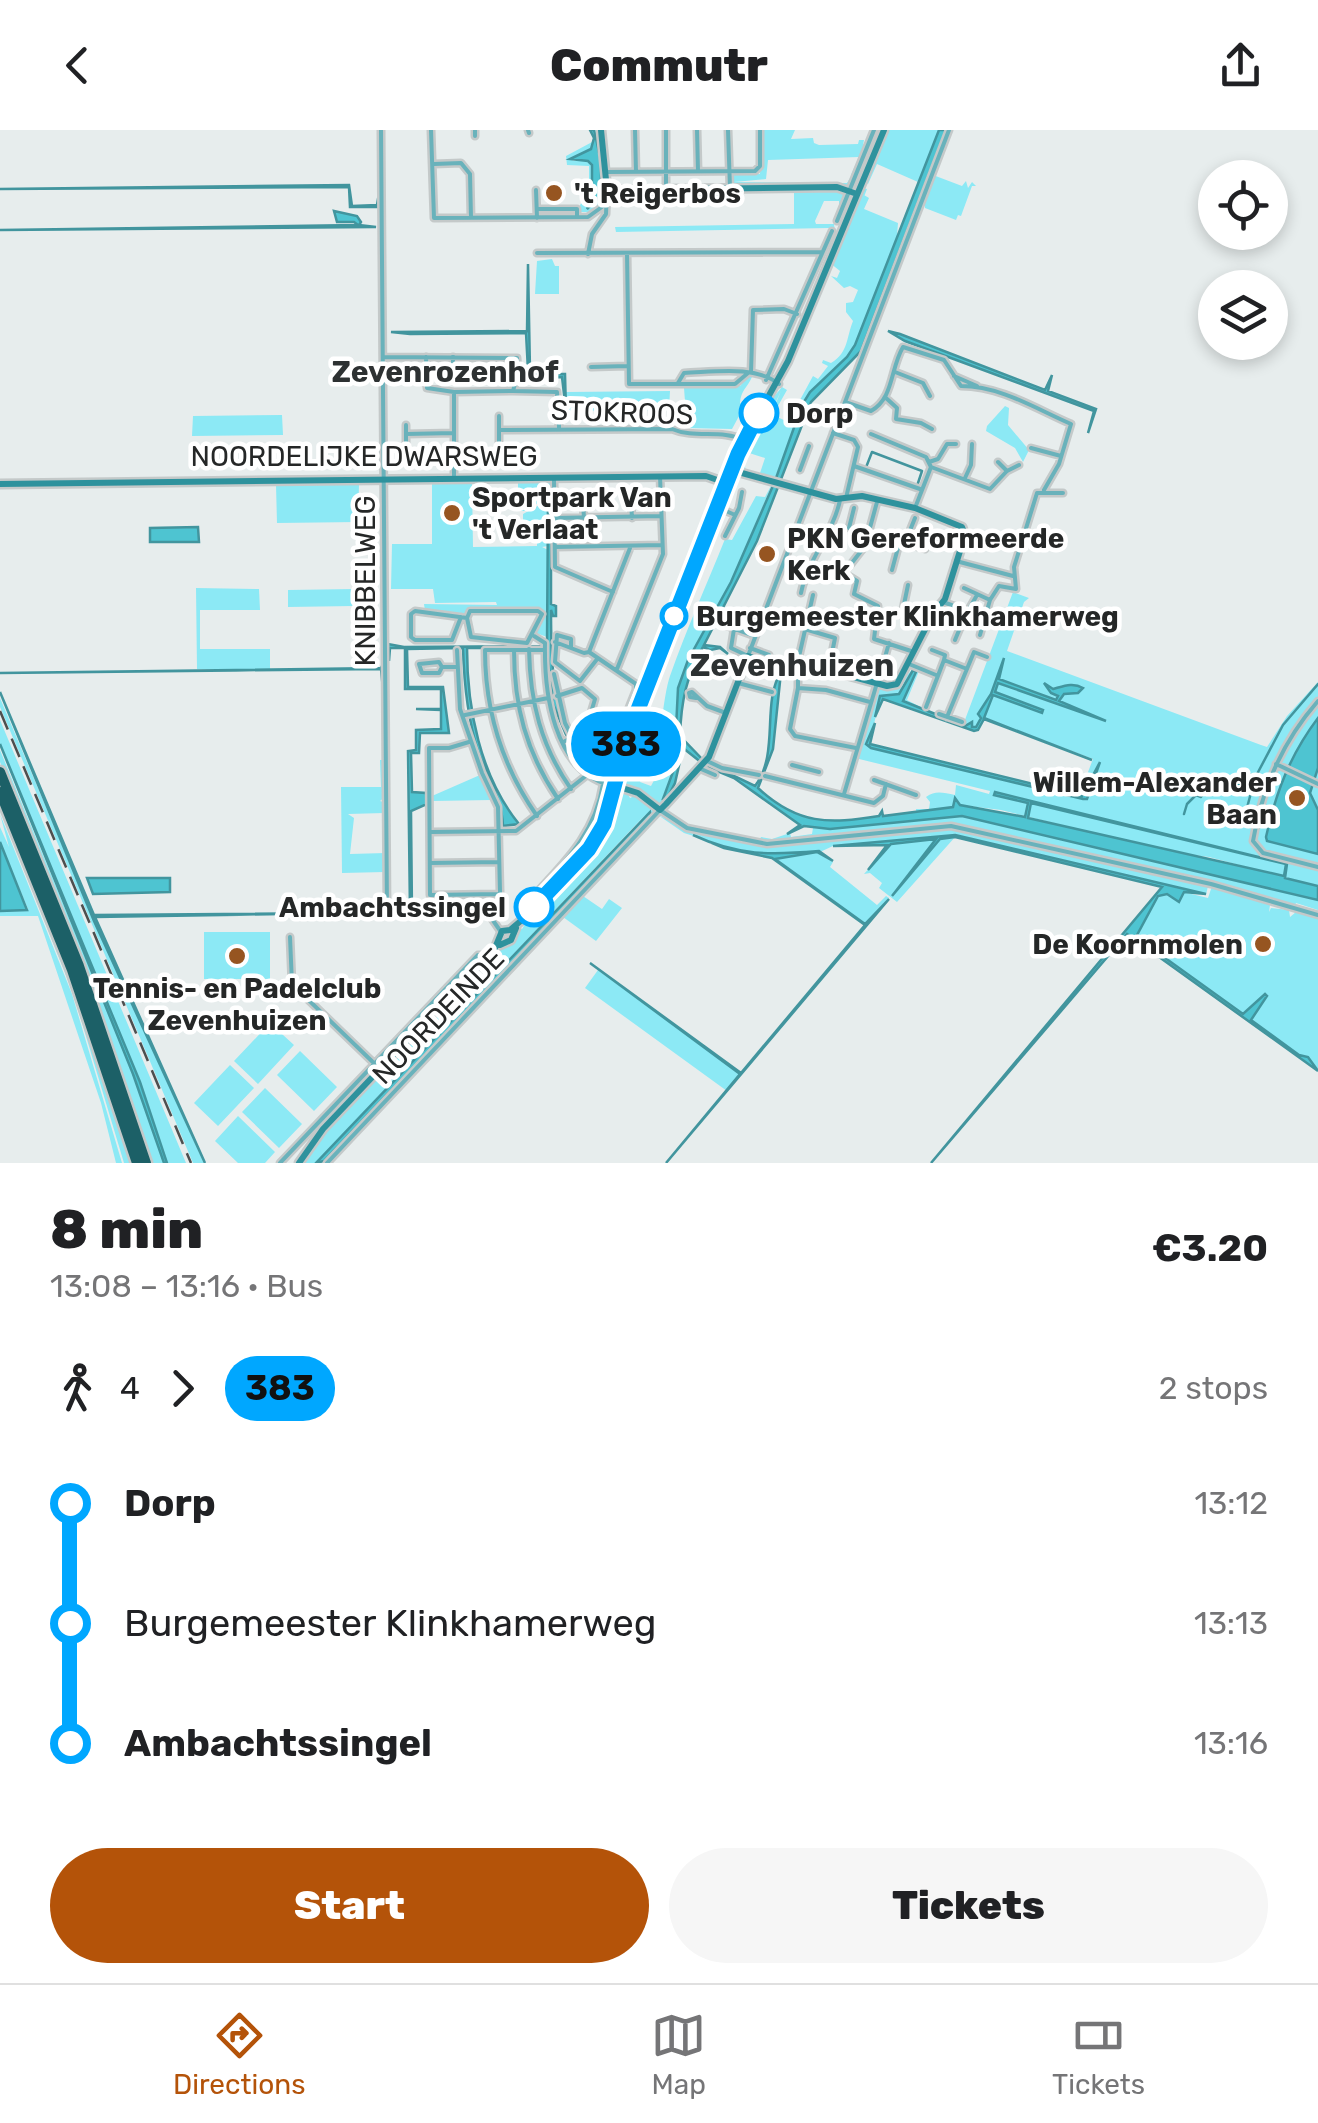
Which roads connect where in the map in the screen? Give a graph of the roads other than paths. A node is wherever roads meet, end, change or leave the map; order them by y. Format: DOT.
graph roads {
  1 [pos="380,130"];
  2 [pos="432,130"];
  3 [pos="601,130"];
  4 [pos="635,130"];
  5 [pos="666,130"];
  6 [pos="697,130"];
  7 [pos="728,130"];
  8 [pos="760,130"];
  9 [pos="874,130"];
  10 [pos="884,130"];
  11 [pos="949,130"];
  12 [pos="432,164"];
  13 [pos="698,171"];
  14 [pos="730,171"];
  15 [pos="606,172"];
  16 [pos="636,172"];
  17 [pos="666,172"];
  18 [pos="730,188"];
  19 [pos="666,189"];
  20 [pos="536,190"];
  21 [pos="607,190"];
  22 [pos="853,193"];
  23 [pos="606,204"];
  24 [pos="537,209"];
  25 [pos="472,218"];
  26 [pos="537,218"];
  27 [pos="577,218"];
  28 [pos="836,221"];
  29 [pos="832,230"];
  30 [pos="627,252"];
  31 [pos="822,252"];
  32 [pos="537,253"];
  33 [pos="588,254"];
  34 [pos="797,314"];
  35 [pos="382,357"];
  36 [pos="426,357"];
  37 [pos="453,357"];
  38 [pos="591,366"];
  39 [pos="628,366"];
  40 [pos="893,371"];
  41 [pos="453,372"];
  42 [pos="751,373"];
  43 [pos="767,378"];
  44 [pos="776,383"];
  45 [pos="676,385"];
  46 [pos="512,391"];
  47 [pos="454,392"];
  48 [pos="930,396"];
  49 [pos="886,398"];
  50 [pos="845,402"];
  51 [pos="499,416"];
  52 [pos="406,425"];
  53 [pos="559,428"];
  54 [pos="932,429"];
  55 [pos="499,430"];
  56 [pos="454,433"];
  57 [pos="833,433"];
  58 [pos="406,434"];
  59 [pos="872,434"];
  60 [pos="744,440"];
  61 [pos="406,444"];
  62 [pos="956,444"];
  63 [pos="972,444"];
  64 [pos="809,446"];
  65 [pos="1031,448"];
  66 [pos="499,453"];
  67 [pos="1061,456"];
  68 [pos="998,462"];
  69 [pos="930,464"];
  70 [pos="1019,465"];
  71 [pos="854,466"];
  72 [pos="731,470"];
  73 [pos="800,470"];
  74 [pos="1007,470"];
  75 [pos="660,476"];
  76 [pos="554,477"];
  77 [pos="454,478"];
  78 [pos="965,478"];
  79 [pos="384,479"];
  80 [pos="726,483"];
  81 [pos="0,484"];
  82 [pos="920,489"];
  83 [pos="1044,490"];
  84 [pos="811,491"];
  85 [pos="742,492"];
  86 [pos="1062,492"];
  87 [pos="843,499"];
  88 [pos="877,500"];
  89 [pos="632,502"];
  90 [pos="583,503"];
  91 [pos="717,507"];
  92 [pos="854,508"];
  93 [pos="914,508"];
  94 [pos="736,515"];
  95 [pos="661,516"];
  96 [pos="554,518"];
  97 [pos="632,518"];
  98 [pos="915,518"];
  99 [pos="584,520"];
  100 [pos="868,535"];
  101 [pos="725,536"];
  102 [pos="902,544"];
  103 [pos="662,545"];
  104 [pos="554,548"];
  105 [pos="630,548"];
  106 [pos="926,549"];
  107 [pos="956,561"];
  108 [pos="892,570"];
  109 [pos="1013,576"];
  110 [pos="908,586"];
  111 [pos="964,588"];
  112 [pos="612,592"];
  113 [pos="801,593"];
  114 [pos="813,595"];
  115 [pos="977,595"];
  116 [pos="990,600"];
  117 [pos="943,602"];
  118 [pos="966,611"];
  119 [pos="464,617"];
  120 [pos="930,624"];
  121 [pos="808,630"];
  122 [pos="532,635"];
  123 [pos="980,635"];
  124 [pos="755,636"];
  125 [pos="956,640"];
  126 [pos="889,643"];
  127 [pos="545,647"];
  128 [pos="457,650"];
  129 [pos="514,650"];
  130 [pos="528,650"];
  131 [pos="932,650"];
  132 [pos="589,652"];
  133 [pos="749,652"];
  134 [pos="916,653"];
  135 [pos="769,655"];
  136 [pos="987,657"];
  137 [pos="598,658"];
  138 [pos="944,660"];
  139 [pos="883,664"];
  140 [pos="909,664"];
  141 [pos="798,665"];
  142 [pos="442,667"];
  143 [pos="457,667"];
  144 [pos="967,669"];
  145 [pos="616,670"];
  146 [pos="828,670"];
  147 [pos="554,674"];
  148 [pos="936,675"];
  149 [pos="737,683"];
  150 [pos="876,683"];
  151 [pos="798,688"];
  152 [pos="640,691"];
  153 [pos="772,692"];
  154 [pos="557,696"];
  155 [pos="548,698"];
  156 [pos="696,698"];
  157 [pos="533,701"];
  158 [pos="1318,701"];
  159 [pos="870,702"];
  160 [pos="518,704"];
  161 [pos="926,706"];
  162 [pos="490,710"];
  163 [pos="726,714"];
  164 [pos="939,714"];
  165 [pos="465,715"];
  166 [pos="947,717"];
  167 [pos="962,722"];
  168 [pos="608,732"];
  169 [pos="571,738"];
  170 [pos="471,742"];
  171 [pos="563,742"];
  172 [pos="856,748"];
  173 [pos="584,760"];
  174 [pos="704,765"];
  175 [pos="792,765"];
  176 [pos="1279,766"];
  177 [pos="0,772"];
  178 [pos="819,772"];
  179 [pos="715,775"];
  180 [pos="587,776"];
  181 [pos="874,780"];
  182 [pos="1317,783"];
  183 [pos="886,784"];
  184 [pos="609,785"];
  185 [pos="571,789"];
  186 [pos="0,792"];
  187 [pos="916,795"];
  188 [pos="843,796"];
  189 [pos="558,799"];
  190 [pos="660,810"];
  191 [pos="537,816"];
  192 [pos="499,831"];
  193 [pos="430,832"];
  194 [pos="499,862"];
  195 [pos="430,863"];
  196 [pos="1318,868"];
  197 [pos="499,894"];
  198 [pos="542,898"];
  199 [pos="388,911"];
  200 [pos="1318,915"];
  201 [pos="505,934"];
  202 [pos="290,937"];
  203 [pos="378,1066"];
  204 [pos="137,1163"];
  205 [pos="146,1163"];
  206 [pos="280,1163"];
  207 [pos="299,1163"];
  208 [pos="326,1163"];
  1 -- 35 [label="street, KNIBBELWEG"];
  2 -- 12 [label="street"];
  3 -- 15 [label="street"];
  4 -- 16 [label="street"];
  5 -- 17 [label="street"];
  6 -- 13 [label="street"];
  7 -- 14 [label="street"];
  8 -- 14 [label="street"];
  9 -- 22 [label="street"];
  10 -- 22 [label="street"];
  11 -- 50 [label="street"];
  12 -- 25 [label="street"];
  12 -- 25 [label="street"];
  13 -- 14 [label="street"];
  13 -- 17 [label="street"];
  14 -- 18 [label="street"];
  15 -- 16 [label="street"];
  15 -- 21 [label="street"];
  16 -- 17 [label="street"];
  17 -- 19 [label="street"];
  18 -- 19 [label="street"];
  18 -- 22 [label="street"];
  19 -- 21 [label="street"];
  20 -- 24 [label="street"];
  21 -- 23 [label="street"];
  22 -- 28 [label="street"];
  22 -- 44 [label="street"];
  23 -- 27 [label="street"];
  23 -- 33 [label="street"];
  24 -- 26 [label="street"];
  24 -- 27 [label="street"];
  25 -- 26 [label="street"];
  26 -- 27 [label="street"];
  29 -- 31 [label="street"];
  30 -- 31 [label="street"];
  30 -- 33 [label="street"];
  30 -- 39 [label="street"];
  31 -- 34 [label="street"];
  32 -- 33 [label="street"];
  34 -- 42 [label="street"];
  34 -- 43 [label="street"];
  35 -- 36 [label="street"];
  35 -- 79 [label="street, KNIBBELWEG"];
  36 -- 37 [label="street"];
  36 -- 47 [label="street"];
  37 -- 41 [label="street"];
  37 -- 46 [label="street"];
  38 -- 39 [label="street"];
  39 -- 45 [label="street"];
  40 -- 48 [label="street"];
  40 -- 49 [label="street"];
  40 -- 67 [label="street"];
  42 -- 43 [label="street"];
  42 -- 45 [label="street"];
  42 -- 45 [label="street"];
  43 -- 44 [label="street"];
  44 -- 60 [label="street"];
  46 -- 47 [label="street"];
  46 -- 53 [label="street"];
  47 -- 56 [label="street"];
  49 -- 50 [label="street"];
  49 -- 54 [label="street"];
  50 -- 57 [label="street"];
  51 -- 55 [label="street"];
  52 -- 58 [label="street"];
  53 -- 55 [label="street, STOKROOS"];
  53 -- 60 [label="street, STOKROOS"];
  55 -- 66 [label="street"];
  56 -- 58 [label="street"];
  56 -- 77 [label="street"];
  57 -- 71 [label="street"];
  57 -- 84 [label="street"];
  58 -- 61 [label="street"];
  59 -- 69 [label="street"];
  60 -- 72 [label="street"];
  62 -- 69 [label="street"];
  63 -- 78 [label="street"];
  64 -- 73 [label="street"];
  65 -- 67 [label="street"];
  67 -- 83 [label="street"];
  68 -- 74 [label="street"];
  69 -- 78 [label="street"];
  69 -- 82 [label="street"];
  70 -- 74 [label="street"];
  71 -- 82 [label="street"];
  71 -- 87 [label="street"];
  72 -- 80 [label="street"];
  72 -- 84 [label="street"];
  74 -- 78 [label="street"];
  75 -- 76 [label="street, NOORDELIJKE DWARSWEG"];
  75 -- 80 [label="street, NOORDELIJKE DWARSWEG"];
  75 -- 95 [label="street"];
  76 -- 77 [label="street, NOORDELIJKE DWARSWEG"];
  76 -- 96 [label="street"];
  77 -- 79 [label="street, NOORDELIJKE DWARSWEG"];
  79 -- 81 [label="street, NOORDELIJKE DWARSWEG"];
  79 -- 199 [label="street, KNIBBELWEG"];
  80 -- 91 [label="street"];
  82 -- 93 [label="street"];
  83 -- 86 [label="street"];
  83 -- 109 [label="street"];
  84 -- 87 [label="street"];
  84 -- 124 [label="street"];
  85 -- 94 [label="street"];
  87 -- 88 [label="street"];
  87 -- 113 [label="street"];
  88 -- 93 [label="street"];
  88 -- 100 [label="street"];
  89 -- 97 [label="street"];
  90 -- 99 [label="street"];
  91 -- 94 [label="street"];
  91 -- 152 [label="street"];
  92 -- 100 [label="street"];
  93 -- 107 [label="street"];
  94 -- 101 [label="street"];
  95 -- 97 [label="street"];
  95 -- 103 [label="street"];
  96 -- 99 [label="street"];
  96 -- 104 [label="street"];
  97 -- 99 [label="street"];
  98 -- 102 [label="street"];
  100 -- 102 [label="street"];
  100 -- 126 [label="street"];
  102 -- 106 [label="street"];
  102 -- 108 [label="street"];
  103 -- 105 [label="street"];
  103 -- 145 [label="street"];
  104 -- 105 [label="street"];
  104 -- 112 [label="street"];
  105 -- 112 [label="street"];
  107 -- 109 [label="street"];
  107 -- 117 [label="street"];
  109 -- 116 [label="street"];
  110 -- 120 [label="street"];
  111 -- 115 [label="street"];
  112 -- 132 [label="street"];
  114 -- 121 [label="street"];
  115 -- 116 [label="street"];
  115 -- 118 [label="street"];
  116 -- 123 [label="street"];
  117 -- 118 [label="street"];
  117 -- 120 [label="street"];
  118 -- 125 [label="street"];
  119 -- 119 [label="street"];
  119 -- 122 [label="street"];
  119 -- 122 [label="street"];
  120 -- 134 [label="street"];
  121 -- 141 [label="street"];
  121 -- 146 [label="street"];
  122 -- 127 [label="street"];
  124 -- 133 [label="street"];
  124 -- 133 [label="street"];
  126 -- 134 [label="street"];
  126 -- 139 [label="street"];
  127 -- 130 [label="street"];
  127 -- 155 [label="street"];
  128 -- 143 [label="street"];
  129 -- 130 [label="street"];
  129 -- 160 [label="street"];
  129 -- 162 [label="street"];
  130 -- 157 [label="street"];
  131 -- 138 [label="street"];
  132 -- 137 [label="street"];
  132 -- 137 [label="street"];
  133 -- 135 [label="street"];
  133 -- 141 [label="street"];
  133 -- 149 [label="street"];
  134 -- 140 [label="street"];
  136 -- 144 [label="street"];
  137 -- 145 [label="street"];
  138 -- 144 [label="street"];
  138 -- 148 [label="street"];
  140 -- 148 [label="street"];
  140 -- 150 [label="street"];
  141 -- 146 [label="street"];
  141 -- 151 [label="street"];
  142 -- 143 [label="street"];
  143 -- 165 [label="street"];
  144 -- 166 [label="street"];
  145 -- 152 [label="street"];
  146 -- 150 [label="street"];
  147 -- 154 [label="street"];
  148 -- 161 [label="street"];
  149 -- 153 [label="street"];
  149 -- 163 [label="street"];
  150 -- 159 [label="street"];
  151 -- 159 [label="street"];
  151 -- 172 [label="street"];
  152 -- 168 [label="street"];
  152 -- 184 [label="street"];
  154 -- 169 [label="street"];
  154 -- 169 [label="street"];
  155 -- 157 [label="street"];
  155 -- 171 [label="street"];
  156 -- 163 [label="street"];
  157 -- 160 [label="street"];
  157 -- 185 [label="street"];
  158 -- 176 [label="street"];
  159 -- 172 [label="street"];
  160 -- 162 [label="street"];
  160 -- 189 [label="street"];
  162 -- 165 [label="street"];
  162 -- 191 [label="street"];
  163 -- 174 [label="street"];
  164 -- 166 [label="street"];
  165 -- 170 [label="street"];
  166 -- 167 [label="street"];
  169 -- 171 [label="street"];
  169 -- 173 [label="street"];
  170 -- 192 [label="street"];
  170 -- 193 [label="street"];
  171 -- 180 [label="street"];
  172 -- 188 [label="street"];
  174 -- 179 [label="street"];
  174 -- 188 [label="street"];
  174 -- 190 [label="street"];
  175 -- 178 [label="street"];
  176 -- 182 [label="street"];
  176 -- 196 [label="street"];
  177 -- 205 [label="highway"];
  180 -- 184 [label="street"];
  180 -- 185 [label="street"];
  181 -- 183 [label="street"];
  183 -- 187 [label="street"];
  183 -- 188 [label="street"];
  184 -- 190 [label="street"];
  184 -- 198 [label="street"];
  184 -- 198 [label="street"];
  185 -- 189 [label="street"];
  186 -- 204 [label="highway"];
  189 -- 191 [label="street"];
  190 -- 200 [label="street"];
  190 -- 208 [label="street, NOORDEINDE"];
  191 -- 192 [label="street"];
  192 -- 193 [label="street"];
  192 -- 194 [label="street"];
  193 -- 195 [label="street"];
  194 -- 195 [label="street"];
  194 -- 197 [label="street"];
  195 -- 197 [label="street"];
  197 -- 201 [label="street"];
  198 -- 201 [label="street"];
  201 -- 203 [label="street"];
  202 -- 203 [label="street"];
  203 -- 206 [label="street"];
  203 -- 207 [label="street"];
}
